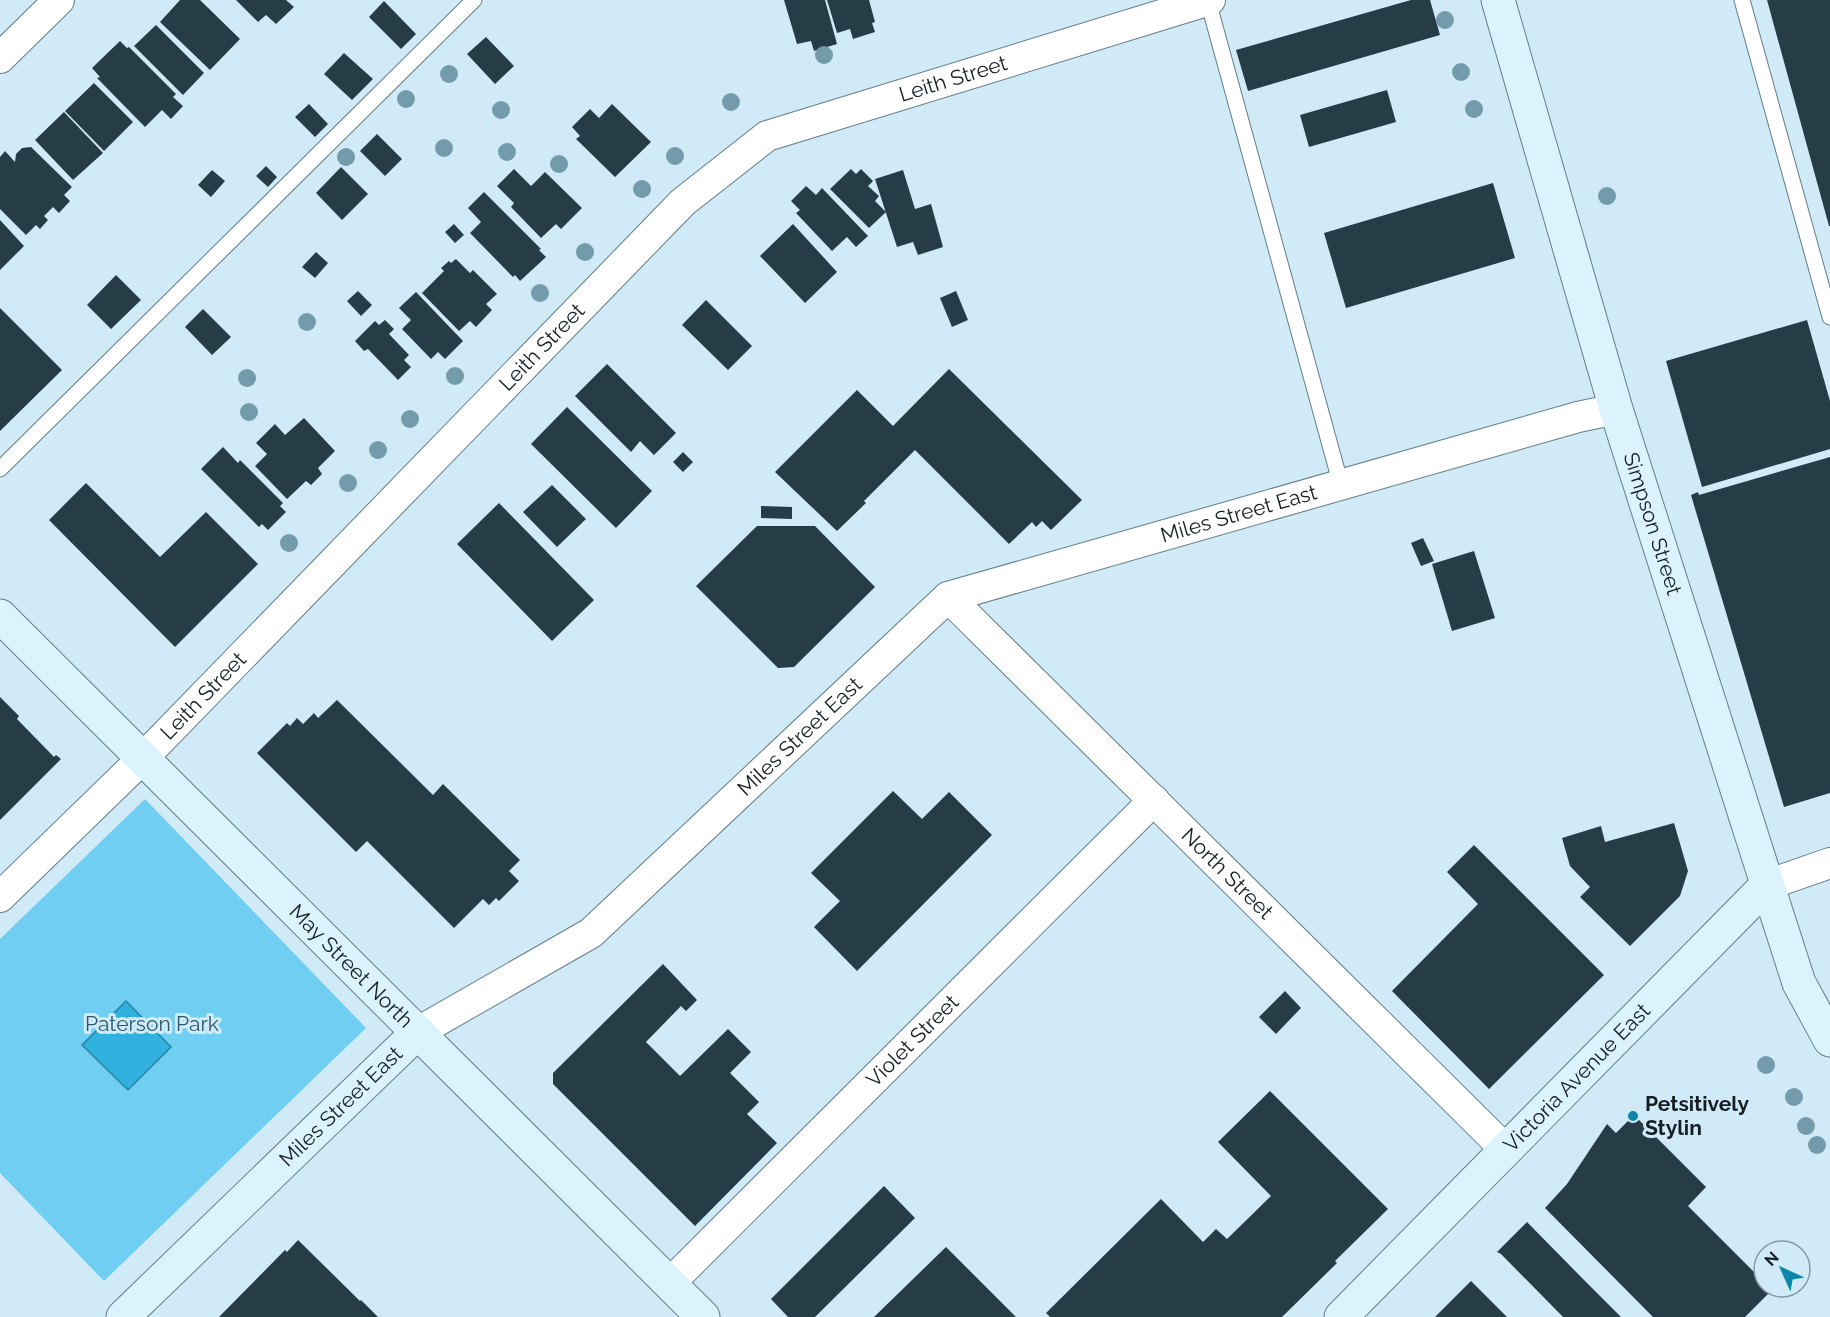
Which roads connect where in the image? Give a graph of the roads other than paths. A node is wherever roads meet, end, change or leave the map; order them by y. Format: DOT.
graph roads {
  1 [pos="58,0"];
  2 [pos="474,0"];
  3 [pos="1209,0"];
  4 [pos="1497,0"];
  5 [pos="1742,0"];
  6 [pos="0,58"];
  7 [pos="1830,317"];
  8 [pos="1616,409"];
  9 [pos="0,469"];
  10 [pos="1341,485"];
  11 [pos="948,597"];
  12 [pos="0,616"];
  13 [pos="143,758"];
  14 [pos="1154,800"];
  15 [pos="1830,863"];
  16 [pos="1767,885"];
  17 [pos="0,897"];
  18 [pos="418,1032"];
  19 [pos="1830,1040"];
  20 [pos="1506,1150"];
  21 [pos="669,1284"];
  22 [pos="123,1317"];
  23 [pos="703,1317"];
  24 [pos="1341,1317"];
  1 -- 6 [label="street"];
  2 -- 9 [label="lane"];
  3 -- 10 [label="lane"];
  3 -- 13 [label="street, Leith Street"];
  4 -- 8 [label="main road, Simpson Street"];
  5 -- 7 [label="lane"];
  8 -- 10 [label="street, Miles Street East"];
  8 -- 16 [label="main road, Simpson Street"];
  10 -- 11 [label="street, Miles Street East"];
  11 -- 14 [label="street, North Street"];
  11 -- 18 [label="street, Miles Street East"];
  12 -- 13 [label="main road, May Street North"];
  13 -- 17 [label="street, Leith Street"];
  13 -- 18 [label="main road, May Street North"];
  14 -- 20 [label="street, North Street"];
  14 -- 21 [label="street, Violet Street"];
  15 -- 16 [label="street, Victoria Avenue East"];
  16 -- 19 [label="main road, Simpson Street"];
  16 -- 20 [label="main road, Victoria Avenue East"];
  18 -- 21 [label="main road, May Street North"];
  18 -- 22 [label="main road, Miles Street East"];
  20 -- 24 [label="main road, Victoria Avenue East"];
  21 -- 23 [label="main road, May Street North"];
}
